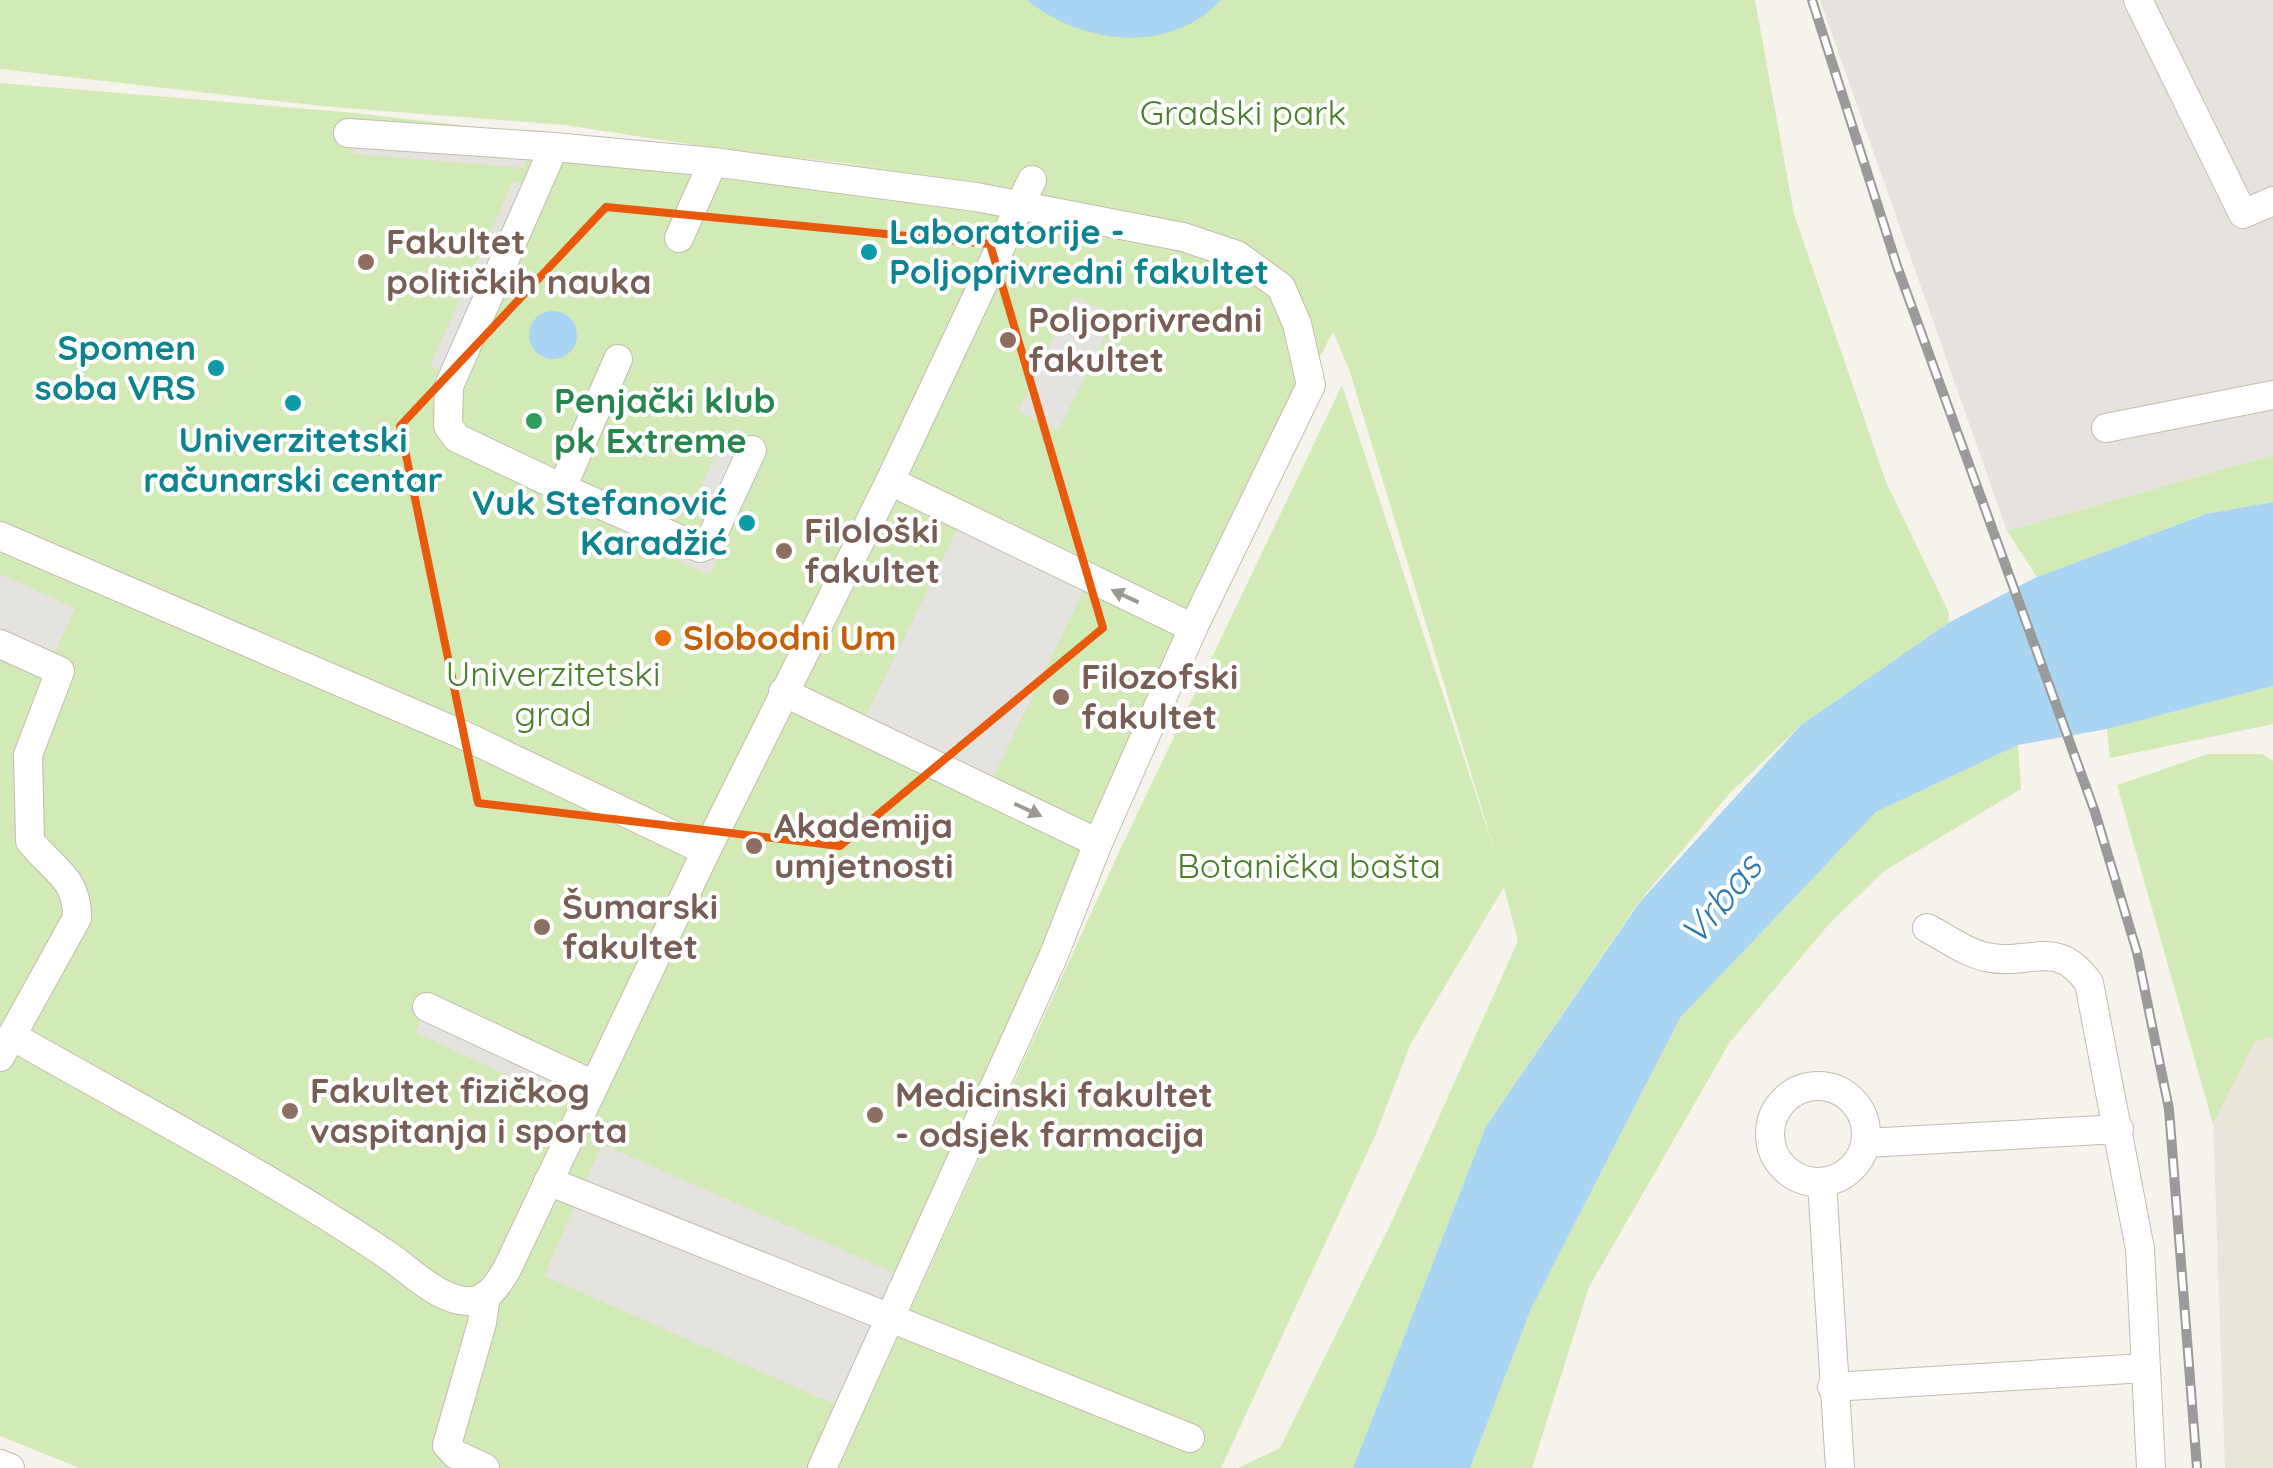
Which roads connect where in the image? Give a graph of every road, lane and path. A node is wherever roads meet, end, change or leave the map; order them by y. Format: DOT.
graph roads {
  1 [pos="2138,0"];
  2 [pos="348,132"];
  3 [pos="554,147"];
  4 [pos="713,162"];
  5 [pos="1032,180"];
  6 [pos="2273,201"];
  7 [pos="1019,206"];
  8 [pos="679,238"];
  9 [pos="618,359"];
  10 [pos="2273,395"];
  11 [pos="2106,428"];
  12 [pos="752,450"];
  13 [pos="890,481"];
  14 [pos="562,488"];
  15 [pos="0,536"];
  16 [pos="1192,628"];
  17 [pos="0,644"];
  18 [pos="783,692"];
  19 [pos="1098,843"];
  20 [pos="706,851"];
  21 [pos="1927,928"];
  22 [pos="427,1007"];
  23 [pos="7,1047"];
  24 [pos="594,1085"];
  25 [pos="2119,1129"];
  26 [pos="1866,1143"];
  27 [pos="548,1181"];
  28 [pos="1822,1183"];
  29 [pos="486,1295"];
  30 [pos="890,1316"];
  31 [pos="2145,1368"];
  32 [pos="1832,1387"];
  33 [pos="1190,1438"];
  34 [pos="0,1464"];
  35 [pos="10,1468"];
  36 [pos="485,1468"];
  37 [pos="822,1468"];
  38 [pos="1840,1468"];
  39 [pos="2150,1468"];
  1 -- 6 [label="street"];
  2 -- 3 [label="street"];
  3 -- 4 [label="street"];
  3 -- 14 [label="street"];
  4 -- 7 [label="street"];
  4 -- 8 [label="street"];
  5 -- 7 [label="street"];
  7 -- 13 [label="street"];
  7 -- 16 [label="street"];
  9 -- 14 [label="street"];
  10 -- 11 [label="street"];
  12 -- 14 [label="street"];
  16 -- 13 [label="street, one-way"];
  13 -- 18 [label="street"];
  15 -- 20 [label="street"];
  16 -- 19 [label="street"];
  17 -- 23 [label="street"];
  18 -- 19 [label="street, one-way"];
  18 -- 20 [label="street"];
  19 -- 30 [label="street"];
  20 -- 24 [label="street"];
  21 -- 25 [label="street"];
  22 -- 24 [label="street"];
  23 -- 29 [label="street"];
  24 -- 27 [label="street"];
  25 -- 26 [label="street"];
  25 -- 31 [label="street"];
  26 -- 28 [label="street"];
  26 -- 28 [label="street"];
  27 -- 29 [label="street"];
  27 -- 30 [label="street"];
  28 -- 32 [label="street"];
  29 -- 36 [label="street"];
  30 -- 33 [label="street"];
  30 -- 37 [label="street"];
  31 -- 32 [label="street"];
  31 -- 39 [label="street"];
  32 -- 38 [label="street"];
  34 -- 35 [label="street"];
}
